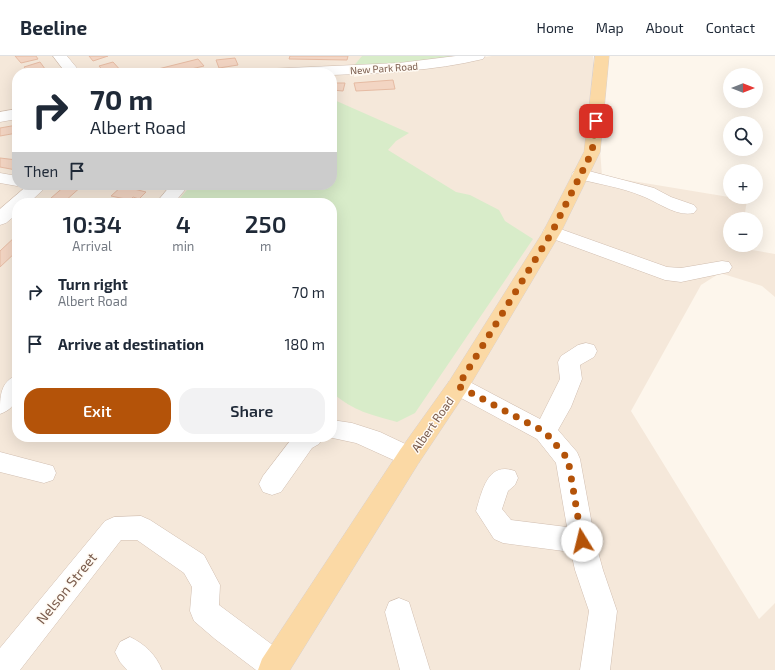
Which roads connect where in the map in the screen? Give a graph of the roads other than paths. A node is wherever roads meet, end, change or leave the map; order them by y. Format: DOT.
graph roads {
  1 [pos="60,56"];
  2 [pos="478,56"];
  3 [pos="602,56"];
  4 [pos="264,57"];
  5 [pos="70,68"];
  6 [pos="260,68"];
  7 [pos="337,71"];
  8 [pos="12,115"];
  9 [pos="0,117"];
  10 [pos="581,174"];
  11 [pos="0,178"];
  12 [pos="12,180"];
  13 [pos="33,190"];
  14 [pos="176,190"];
  15 [pos="25,198"];
  16 [pos="169,198"];
  17 [pos="12,209"];
  18 [pos="688,209"];
  19 [pos="0,219"];
  20 [pos="552,232"];
  21 [pos="722,267"];
  22 [pos="586,351"];
  23 [pos="458,386"];
  24 [pos="12,390"];
  25 [pos="0,406"];
  26 [pos="12,409"];
  27 [pos="337,429"];
  28 [pos="545,432"];
  29 [pos="303,442"];
  30 [pos="409,457"];
  31 [pos="0,462"];
  32 [pos="44,473"];
  33 [pos="506,478"];
  34 [pos="272,484"];
  35 [pos="582,541"];
  36 [pos="399,612"];
  37 [pos="274,668"];
  38 [pos="1,670"];
  39 [pos="415,670"];
  40 [pos="595,670"];
  1 -- 5 [label="street"];
  2 -- 7 [label="street, New Park Road"];
  3 -- 10 [label="main road, Albert Road"];
  4 -- 6 [label="street"];
  8 -- 9 [label="street"];
  10 -- 18 [label="street"];
  10 -- 20 [label="main road, Albert Road"];
  11 -- 12 [label="street"];
  13 -- 15 [label="street"];
  14 -- 16 [label="street"];
  17 -- 19 [label="street"];
  20 -- 21 [label="street"];
  20 -- 23 [label="main road, Albert Road"];
  22 -- 28 [label="street"];
  23 -- 28 [label="street"];
  23 -- 30 [label="main road, Albert Road"];
  24 -- 25 [label="street"];
  25 -- 26 [label="street"];
  27 -- 30 [label="street"];
  28 -- 35 [label="street"];
  29 -- 34 [label="street"];
  30 -- 37 [label="main road, Albert Road"];
  31 -- 32 [label="street"];
  33 -- 35 [label="street"];
  35 -- 40 [label="street"];
  36 -- 39 [label="street"];
  37 -- 38 [label="street, Nelson Street"];
}
